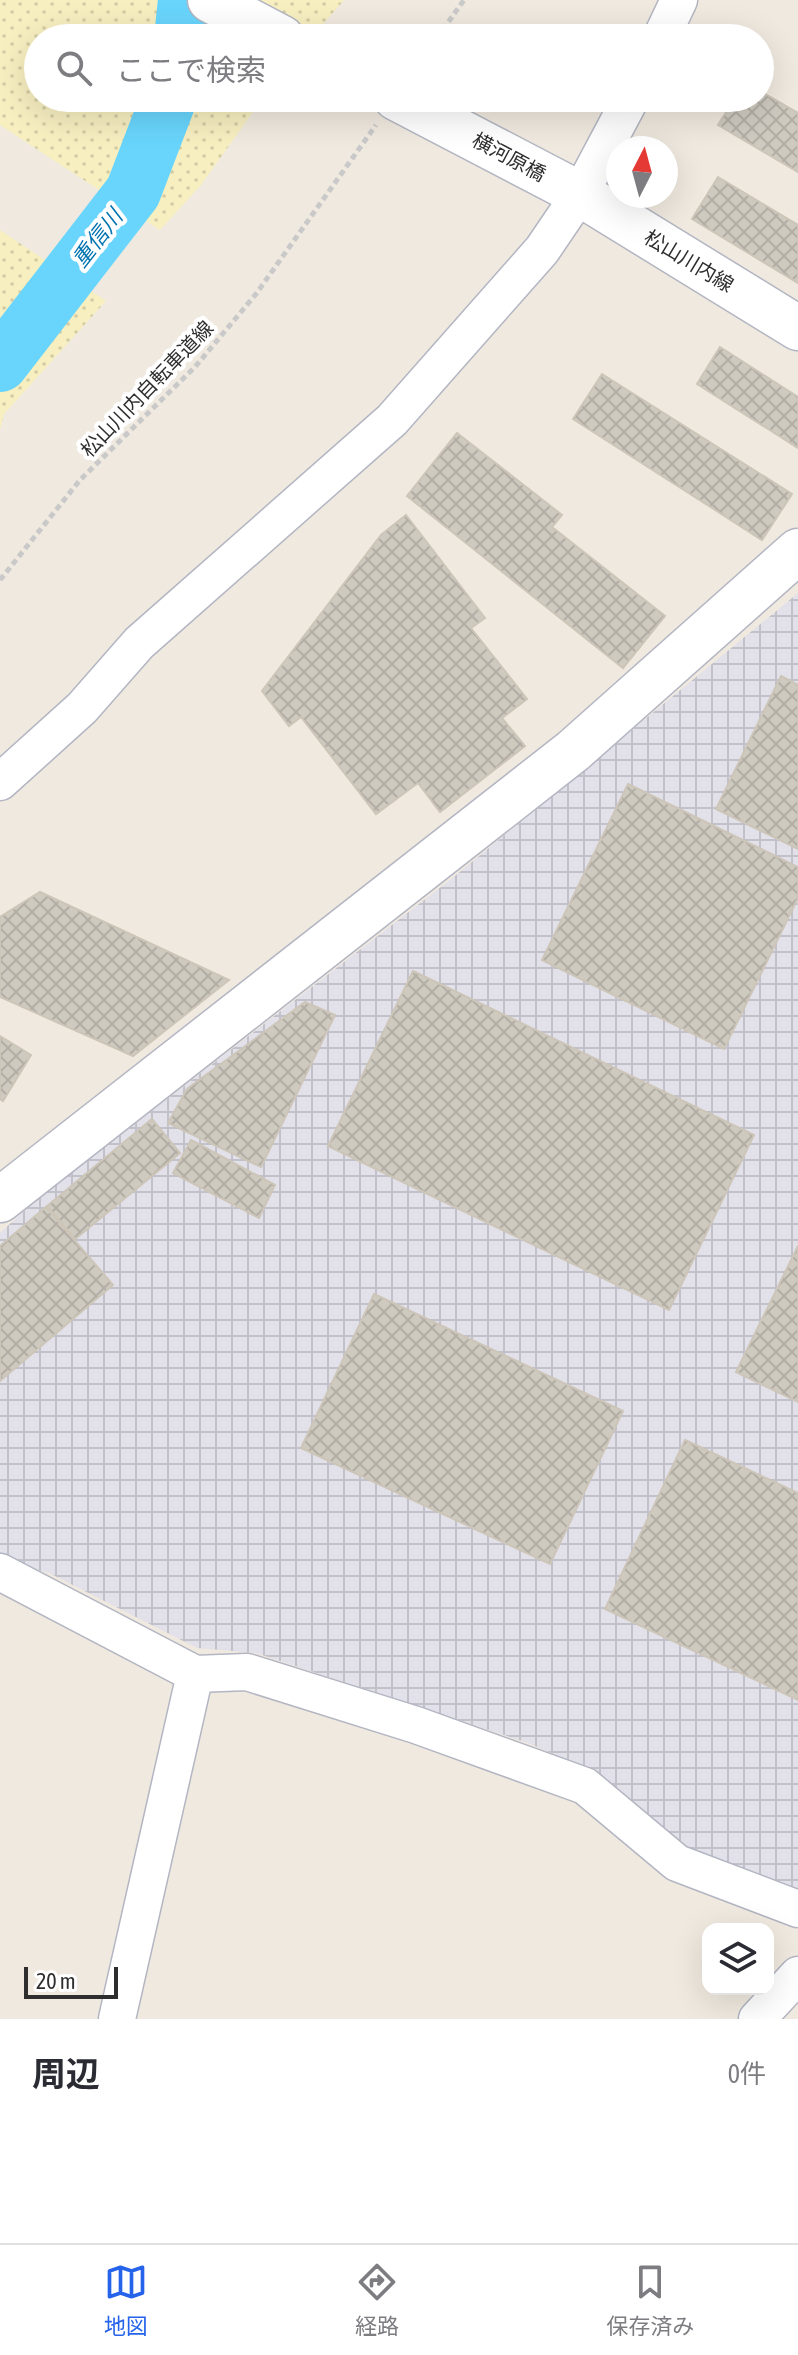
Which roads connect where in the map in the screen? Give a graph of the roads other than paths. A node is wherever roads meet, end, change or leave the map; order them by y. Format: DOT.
graph roads {
  1 [pos="210,0"];
  2 [pos="679,0"];
  3 [pos="255,24"];
  4 [pos="668,24"];
  5 [pos="388,112"];
  6 [pos="624,112"];
  7 [pos="580,194"];
  8 [pos="798,328"];
  9 [pos="798,551"];
  10 [pos="0,782"];
  11 [pos="0,1200"];
  12 [pos="0,1572"];
  13 [pos="195,1674"];
  14 [pos="798,1909"];
  15 [pos="798,1975"];
  16 [pos="117,2019"];
  17 [pos="757,2019"];
  1 -- 3 [label="street"];
  2 -- 4 [label="street"];
  5 -- 7 [label="street, 横河原橋"];
  6 -- 7 [label="street"];
  7 -- 8 [label="street, 松山川内線"];
  7 -- 10 [label="street"];
  9 -- 11 [label="street"];
  12 -- 13 [label="street"];
  13 -- 14 [label="street"];
  13 -- 16 [label="street"];
  15 -- 17 [label="street"];
}
